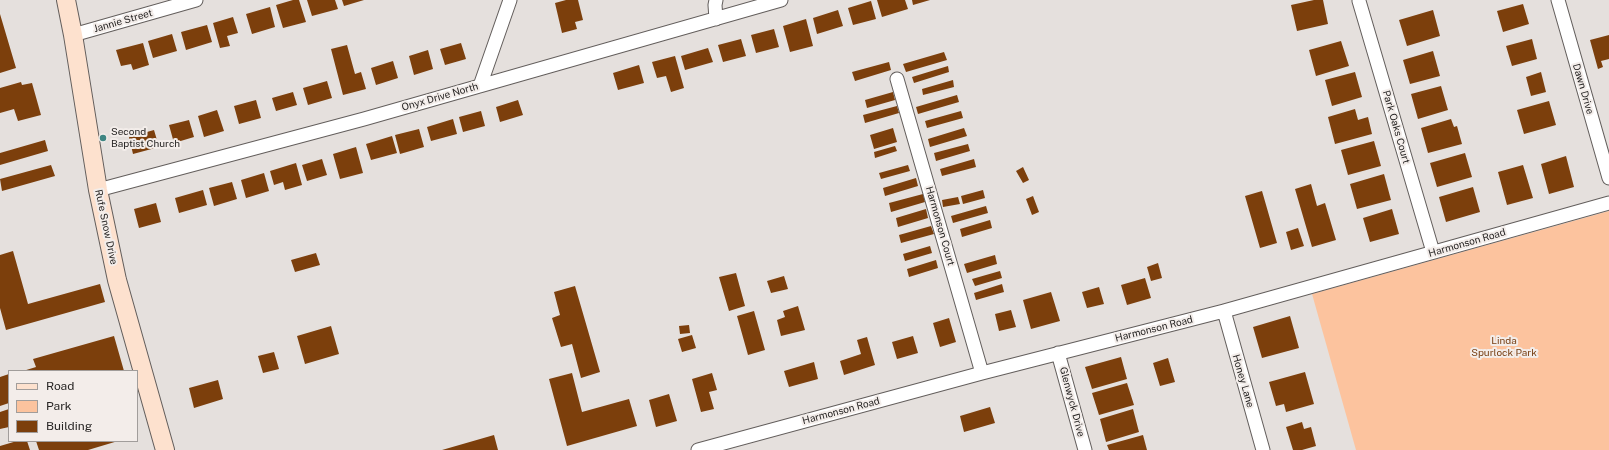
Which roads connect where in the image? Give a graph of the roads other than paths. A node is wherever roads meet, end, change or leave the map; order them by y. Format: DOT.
graph roads {
  1 [pos="66,0"];
  2 [pos="196,0"];
  3 [pos="510,0"];
  4 [pos="716,0"];
  5 [pos="781,0"];
  6 [pos="1558,0"];
  7 [pos="1359,1"];
  8 [pos="716,19"];
  9 [pos="73,34"];
  10 [pos="897,79"];
  11 [pos="480,86"];
  12 [pos="1609,178"];
  13 [pos="98,190"];
  14 [pos="1609,203"];
  15 [pos="1433,252"];
  16 [pos="1224,311"];
  17 [pos="1058,353"];
  18 [pos="982,373"];
  19 [pos="165,450"];
  20 [pos="698,450"];
  21 [pos="1085,450"];
  22 [pos="1263,450"];
  1 -- 9 [label="main road, Rufe Snow Drive"];
  2 -- 9 [label="street, Jannie Street"];
  3 -- 11 [label="street"];
  4 -- 8 [label="street"];
  5 -- 8 [label="street, Onyx Drive North"];
  6 -- 12 [label="street, Dawn Drive"];
  7 -- 15 [label="street, Park Oaks Court"];
  8 -- 11 [label="street, Onyx Drive North"];
  9 -- 13 [label="main road, Rufe Snow Drive"];
  10 -- 18 [label="street, Harmonson Court"];
  11 -- 13 [label="street, Onyx Drive North"];
  13 -- 19 [label="main road, Rufe Snow Drive"];
  14 -- 15 [label="street, Harmonson Road"];
  15 -- 16 [label="street, Harmonson Road"];
  16 -- 17 [label="street, Harmonson Road"];
  16 -- 22 [label="street, Honey Lane"];
  17 -- 18 [label="street, Harmonson Road"];
  17 -- 21 [label="street, Glenwyck Drive"];
  18 -- 20 [label="street, Harmonson Road"];
}
